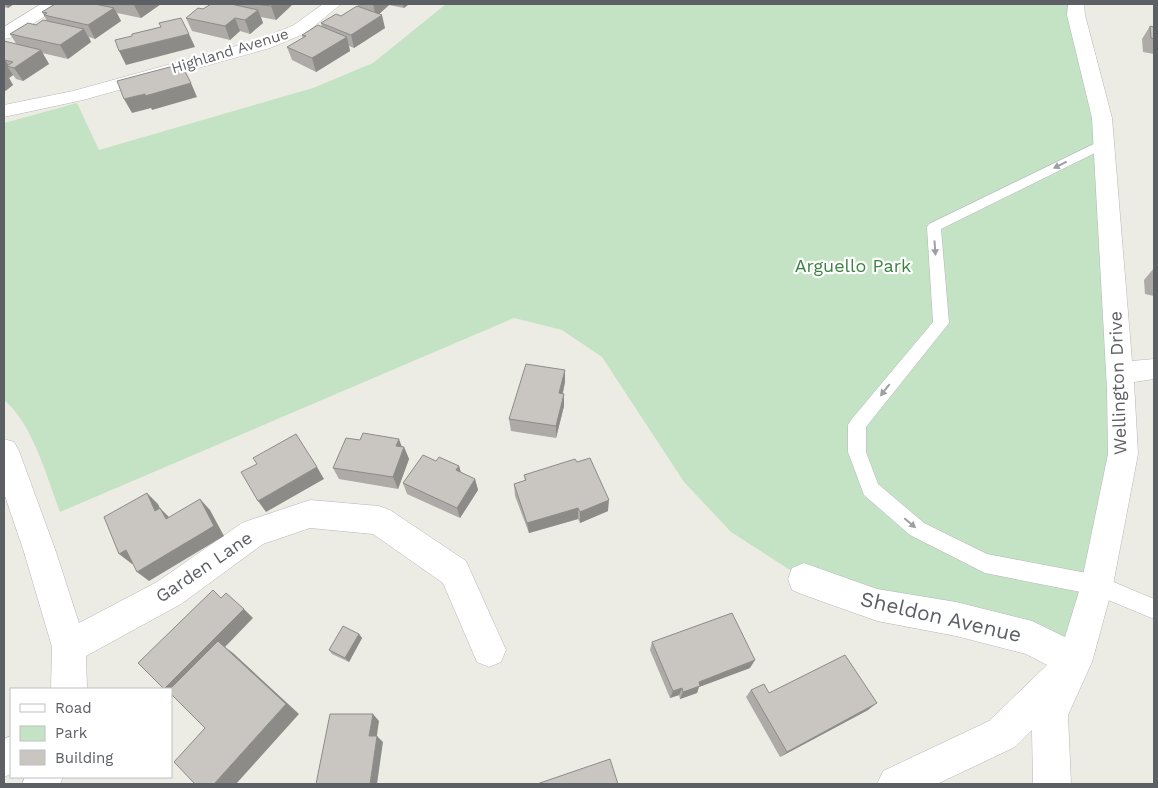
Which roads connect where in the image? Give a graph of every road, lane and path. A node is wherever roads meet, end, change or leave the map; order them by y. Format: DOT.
graph roads {
  1 [pos="52,4"];
  2 [pos="333,4"];
  3 [pos="1076,4"];
  4 [pos="4,34"];
  5 [pos="4,111"];
  6 [pos="1104,143"];
  7 [pos="1154,369"];
  8 [pos="1120,373"];
  9 [pos="4,451"];
  10 [pos="804,579"];
  11 [pos="1097,586"];
  12 [pos="1154,609"];
  13 [pos="69,647"];
  14 [pos="488,650"];
  15 [pos="1075,662"];
  16 [pos="69,688"];
  17 [pos="896,784"];
  18 [pos="1052,784"];
  1 -- 4 [label="street"];
  2 -- 5 [label="street, Highland Avenue"];
  3 -- 6 [label="street, Wellington Drive"];
  6 -- 8 [label="street, Wellington Drive"];
  6 -- 11 [label="lane, one-way"];
  7 -- 8 [label="street"];
  8 -- 11 [label="street, Wellington Drive"];
  9 -- 13 [label="street"];
  10 -- 15 [label="street, Sheldon Avenue"];
  11 -- 12 [label="lane"];
  11 -- 15 [label="street, Wellington Drive"];
  13 -- 14 [label="street, Garden Lane"];
  13 -- 16 [label="street"];
  15 -- 17 [label="street"];
  15 -- 18 [label="street, Wellington Drive"];
}
